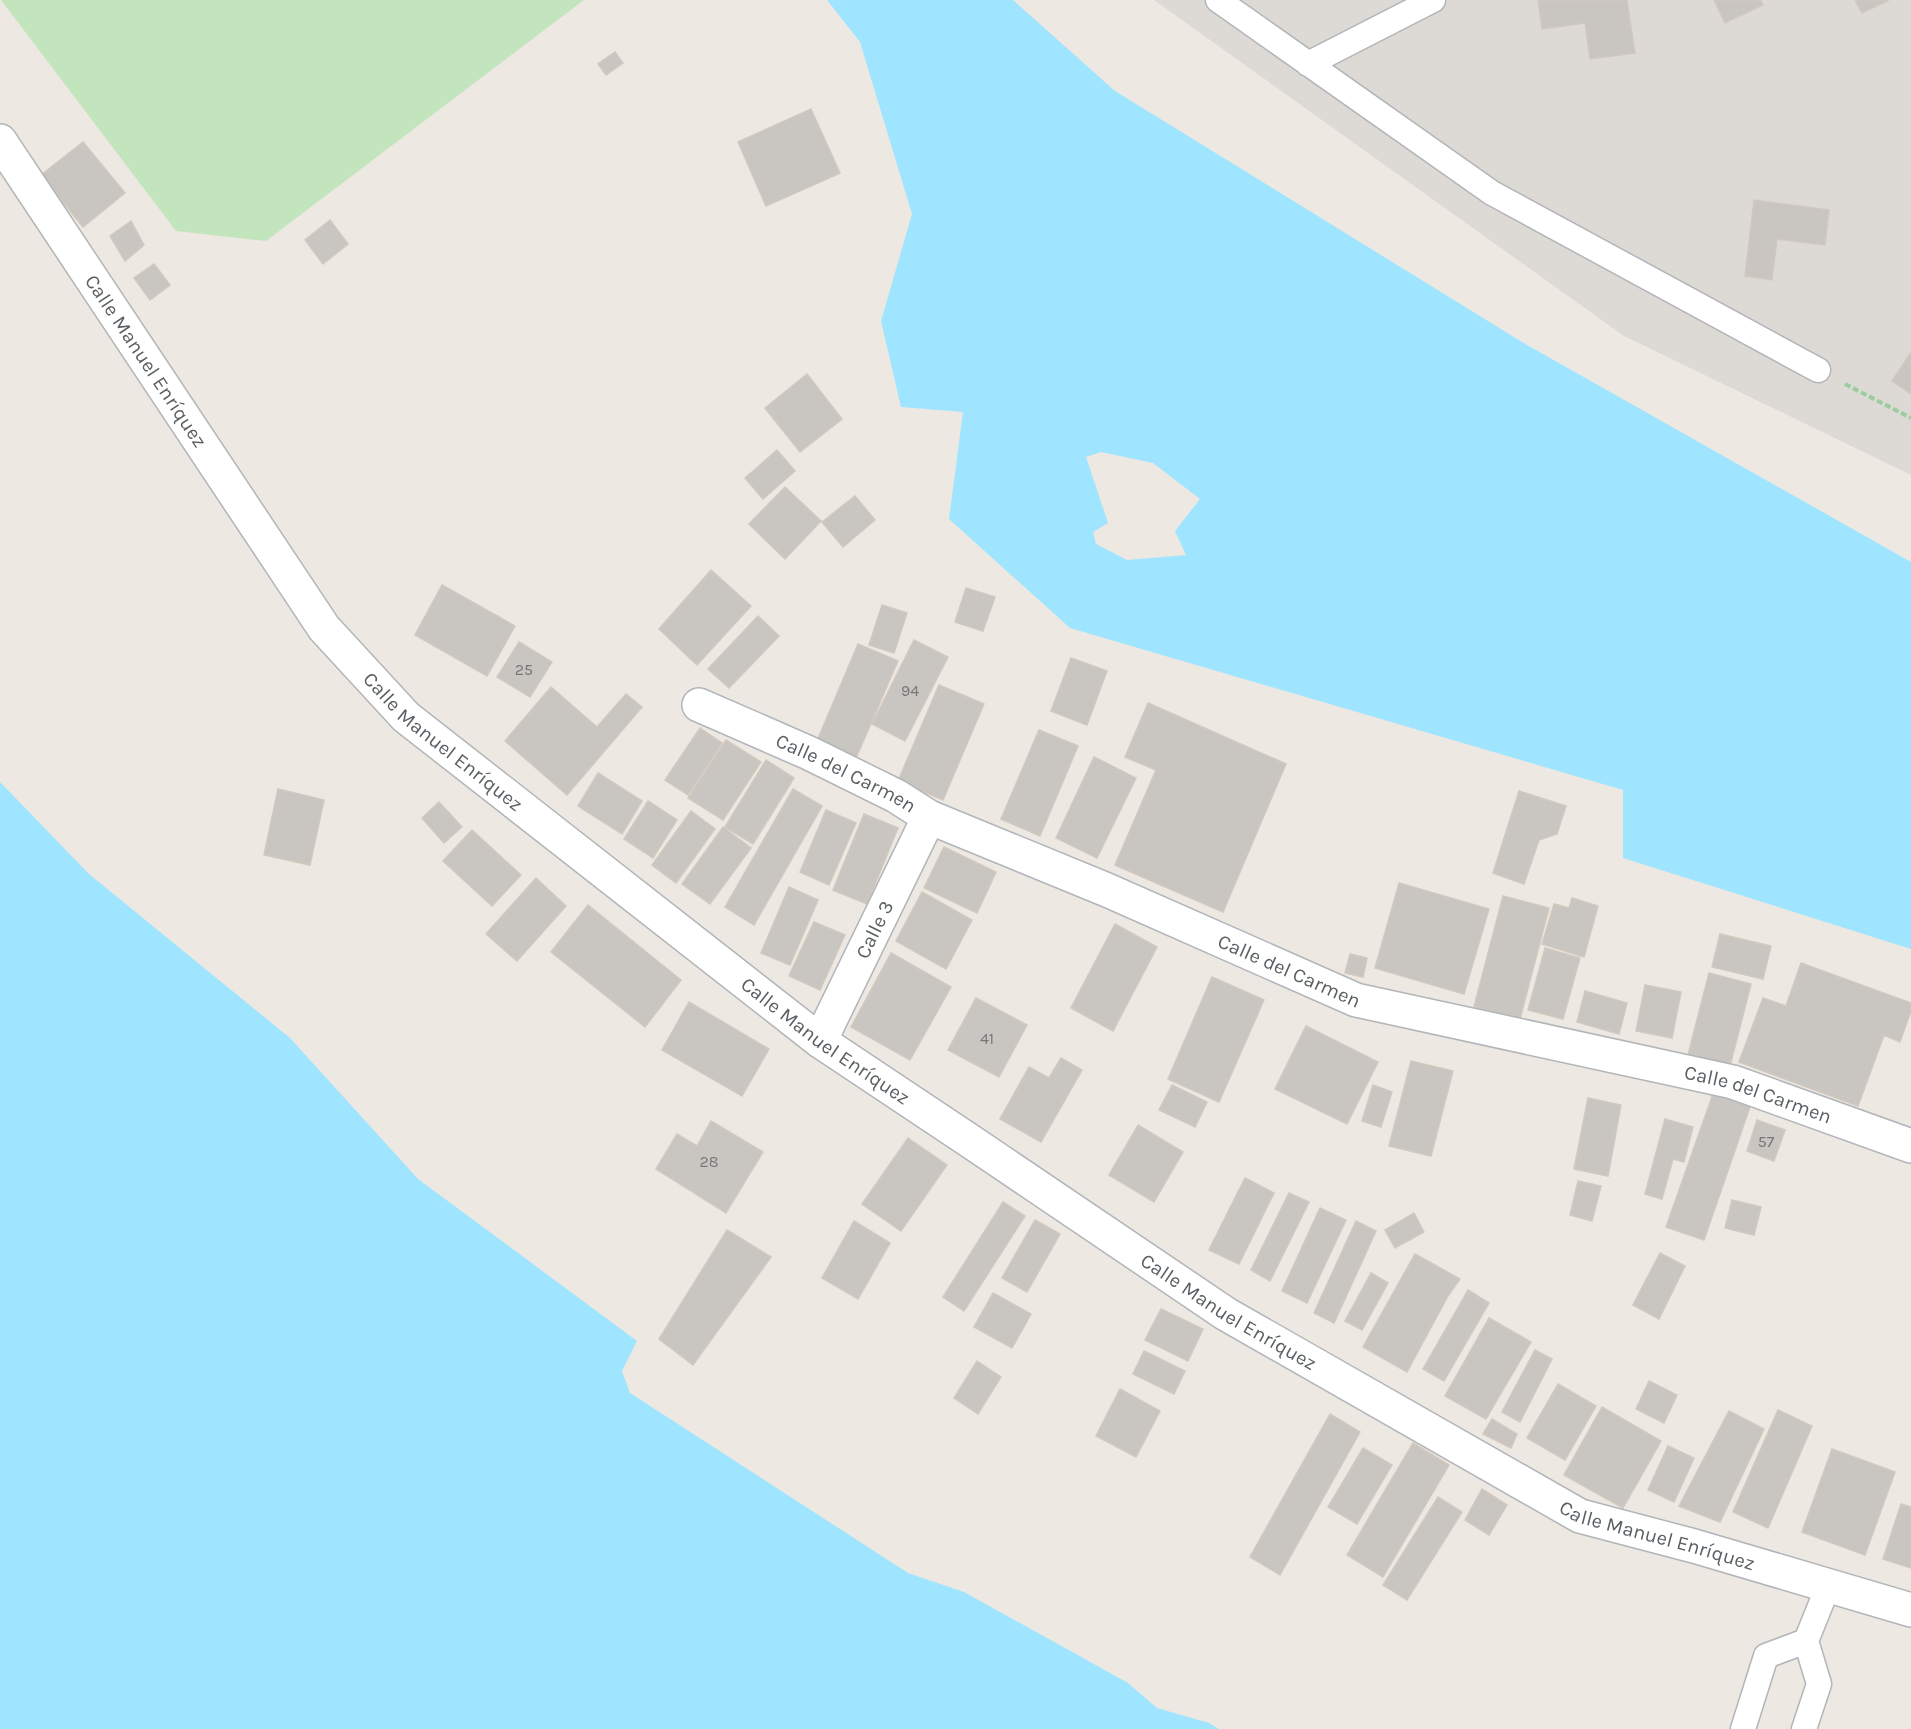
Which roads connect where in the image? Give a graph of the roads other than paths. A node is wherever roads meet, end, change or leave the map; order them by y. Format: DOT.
graph roads {
  1 [pos="1218,0"];
  2 [pos="1433,0"];
  3 [pos="1308,64"];
  4 [pos="0,141"];
  5 [pos="1818,370"];
  6 [pos="699,705"];
  7 [pos="929,817"];
  8 [pos="820,1041"];
  9 [pos="1911,1146"];
  10 [pos="1829,1584"];
  11 [pos="1911,1610"];
  12 [pos="1806,1641"];
  13 [pos="1743,1729"];
  14 [pos="1804,1729"];
  1 -- 3 [label="lane"];
  2 -- 3 [label="lane"];
  3 -- 5 [label="lane"];
  4 -- 8 [label="street, Calle Manuel Enríquez"];
  6 -- 7 [label="street, Calle del Carmen"];
  7 -- 8 [label="street, Calle 3"];
  7 -- 9 [label="street, Calle del Carmen"];
  8 -- 10 [label="street, Calle Manuel Enríquez"];
  10 -- 11 [label="street, Calle Manuel Enríquez"];
  10 -- 12 [label="lane"];
  12 -- 13 [label="lane"];
  12 -- 14 [label="lane"];
}
